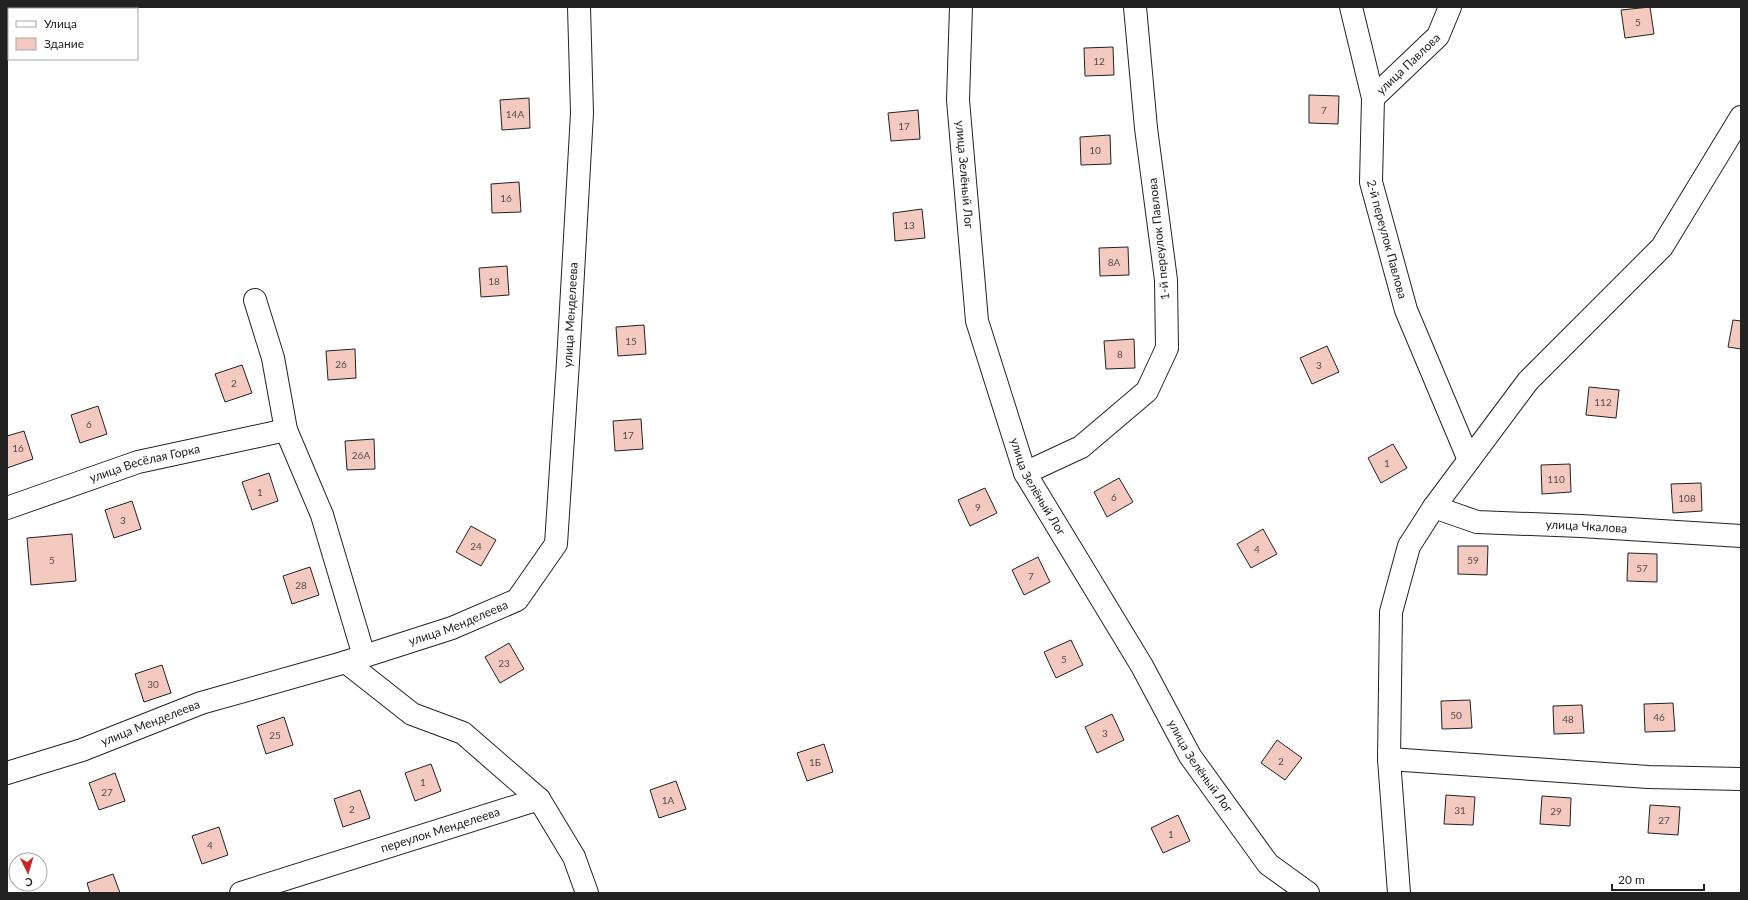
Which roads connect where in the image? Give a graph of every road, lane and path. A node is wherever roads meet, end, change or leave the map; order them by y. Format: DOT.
graph roads {
  1 [pos="579,7"];
  2 [pos="944,7"];
  3 [pos="961,7"];
  4 [pos="1135,7"];
  5 [pos="1351,7"];
  6 [pos="1450,7"];
  7 [pos="960,35"];
  8 [pos="1372,98"];
  9 [pos="1741,117"];
  10 [pos="255,300"];
  11 [pos="286,430"];
  12 [pos="1469,460"];
  13 [pos="1025,473"];
  14 [pos="1434,507"];
  15 [pos="7,508"];
  16 [pos="1741,536"];
  17 [pos="355,659"];
  18 [pos="1389,759"];
  19 [pos="7,773"];
  20 [pos="1741,779"];
  21 [pos="538,799"];
  22 [pos="241,893"];
  23 [pos="587,893"];
  24 [pos="1308,893"];
  25 [pos="1399,893"];
  1 -- 17 [label="street, улица Менделеева"];
  2 -- 7 [label="street"];
  3 -- 7 [label="street, улица Зелёный Лог"];
  4 -- 13 [label="street, 1-й переулок Павлова"];
  5 -- 8 [label="street, 2-й переулок Павлова"];
  6 -- 8 [label="street, улица Павлова"];
  7 -- 13 [label="street, улица Зелёный Лог"];
  8 -- 12 [label="street, 2-й переулок Павлова"];
  9 -- 12 [label="street"];
  10 -- 11 [label="street"];
  11 -- 15 [label="street, улица Весёлая Горка"];
  11 -- 17 [label="street"];
  12 -- 14 [label="street"];
  13 -- 24 [label="street, улица Зелёный Лог"];
  14 -- 16 [label="street, улица Чкалова"];
  14 -- 18 [label="street"];
  17 -- 19 [label="street, улица Менделеева"];
  17 -- 21 [label="street"];
  18 -- 20 [label="street"];
  18 -- 25 [label="street"];
  21 -- 22 [label="street, переулок Менделеева"];
  21 -- 23 [label="street"];
}
